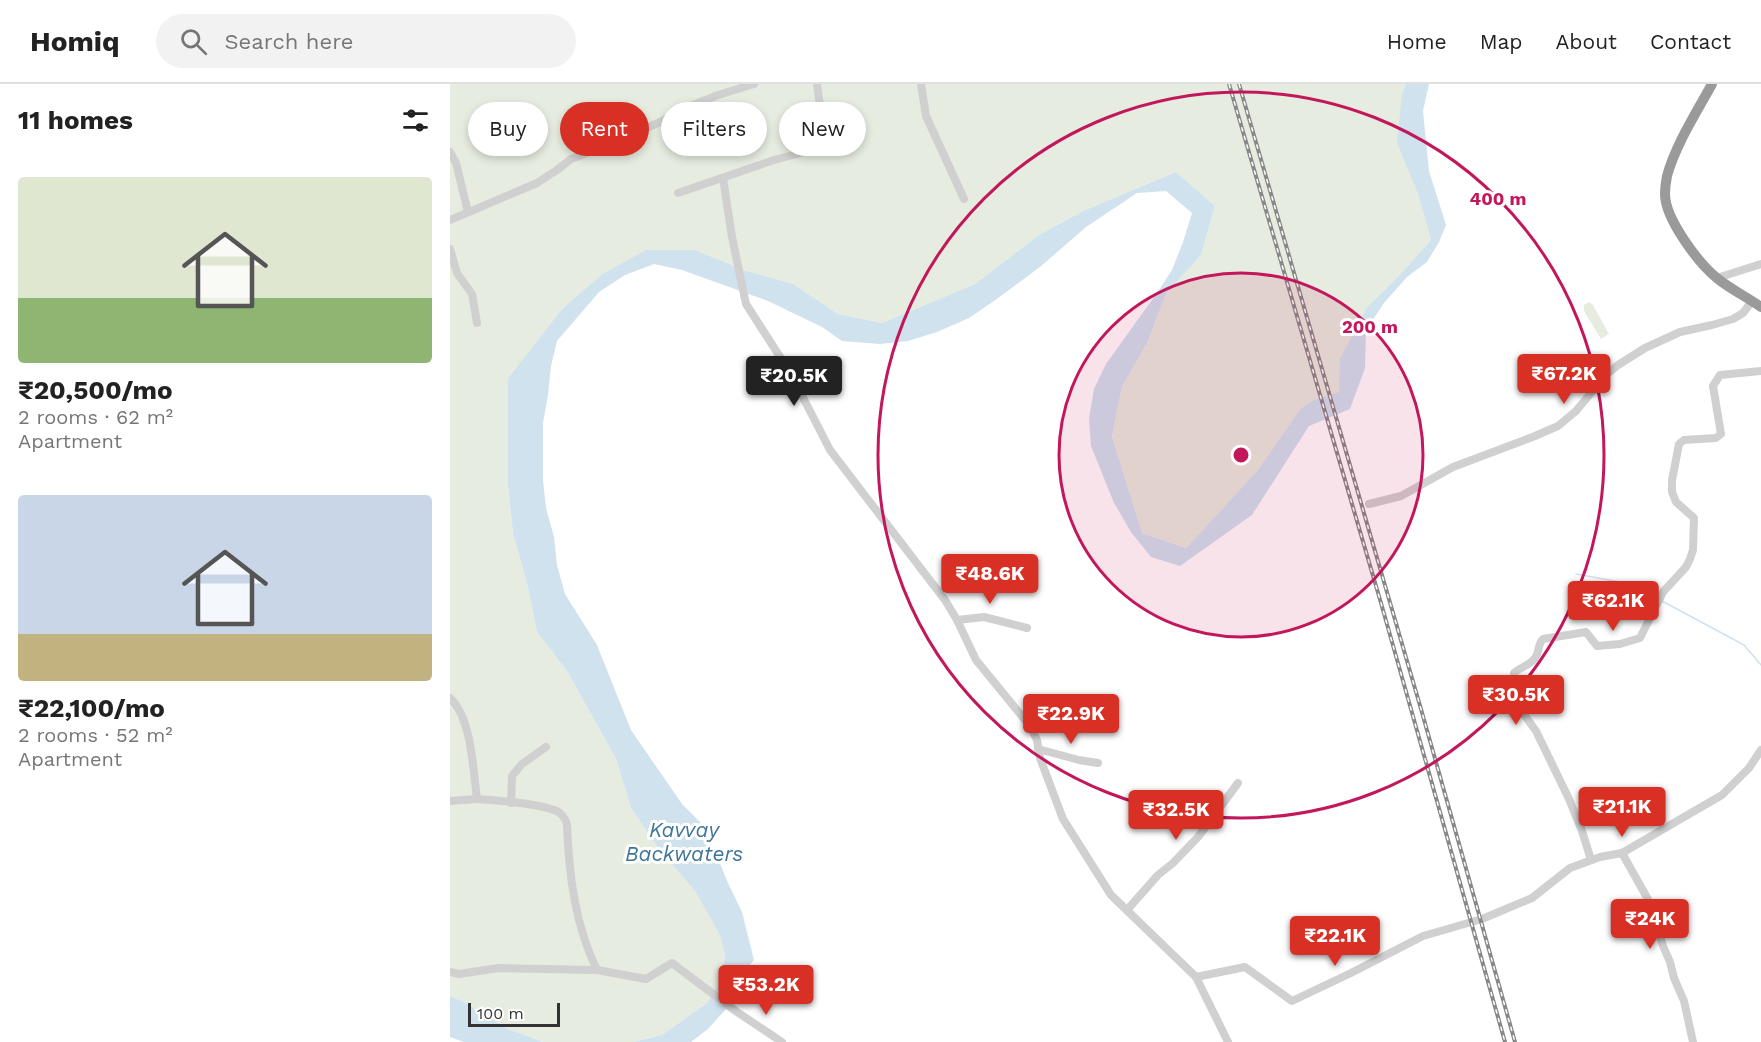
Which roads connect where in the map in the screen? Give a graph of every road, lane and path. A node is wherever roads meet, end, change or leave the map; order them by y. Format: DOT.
graph roads {
  1 [pos="754,84"];
  2 [pos="817,84"];
  3 [pos="921,84"];
  4 [pos="1712,84"];
  5 [pos="450,152"];
  6 [pos="723,178"];
  7 [pos="678,193"];
  8 [pos="964,199"];
  9 [pos="468,212"];
  10 [pos="450,220"];
  11 [pos="450,249"];
  12 [pos="1761,264"];
  13 [pos="1718,278"];
  14 [pos="1756,304"];
  15 [pos="477,323"];
  16 [pos="1761,371"];
  17 [pos="1370,504"];
  18 [pos="957,620"];
  19 [pos="1027,628"];
  20 [pos="450,698"];
  21 [pos="546,747"];
  22 [pos="1038,749"];
  23 [pos="1761,750"];
  24 [pos="1098,763"];
  25 [pos="1238,783"];
  26 [pos="477,799"];
  27 [pos="450,801"];
  28 [pos="511,803"];
  29 [pos="1622,853"];
  30 [pos="1591,860"];
  31 [pos="1127,910"];
  32 [pos="597,970"];
  33 [pos="450,972"];
  34 [pos="1196,977"];
  35 [pos="782,1042"];
  36 [pos="1228,1042"];
  37 [pos="1693,1042"];
  1 -- 9 [label="street"];
  2 -- 6 [label="street"];
  3 -- 8 [label="street"];
  4 -- 13 [label="highway"];
  5 -- 9 [label="street"];
  6 -- 7 [label="street"];
  6 -- 18 [label="street"];
  9 -- 10 [label="street"];
  11 -- 15 [label="street"];
  12 -- 13 [label="street"];
  13 -- 14 [label="highway"];
  14 -- 17 [label="street"];
  16 -- 30 [label="street"];
  18 -- 19 [label="street"];
  18 -- 22 [label="street"];
  20 -- 26 [label="street"];
  21 -- 28 [label="street"];
  22 -- 24 [label="street"];
  22 -- 31 [label="street"];
  23 -- 29 [label="street"];
  25 -- 31 [label="street"];
  26 -- 27 [label="street"];
  26 -- 28 [label="street"];
  28 -- 32 [label="street"];
  29 -- 30 [label="street"];
  29 -- 37 [label="street"];
  30 -- 34 [label="street"];
  31 -- 34 [label="street"];
  32 -- 33 [label="street"];
  32 -- 35 [label="street"];
  34 -- 36 [label="street"];
}
